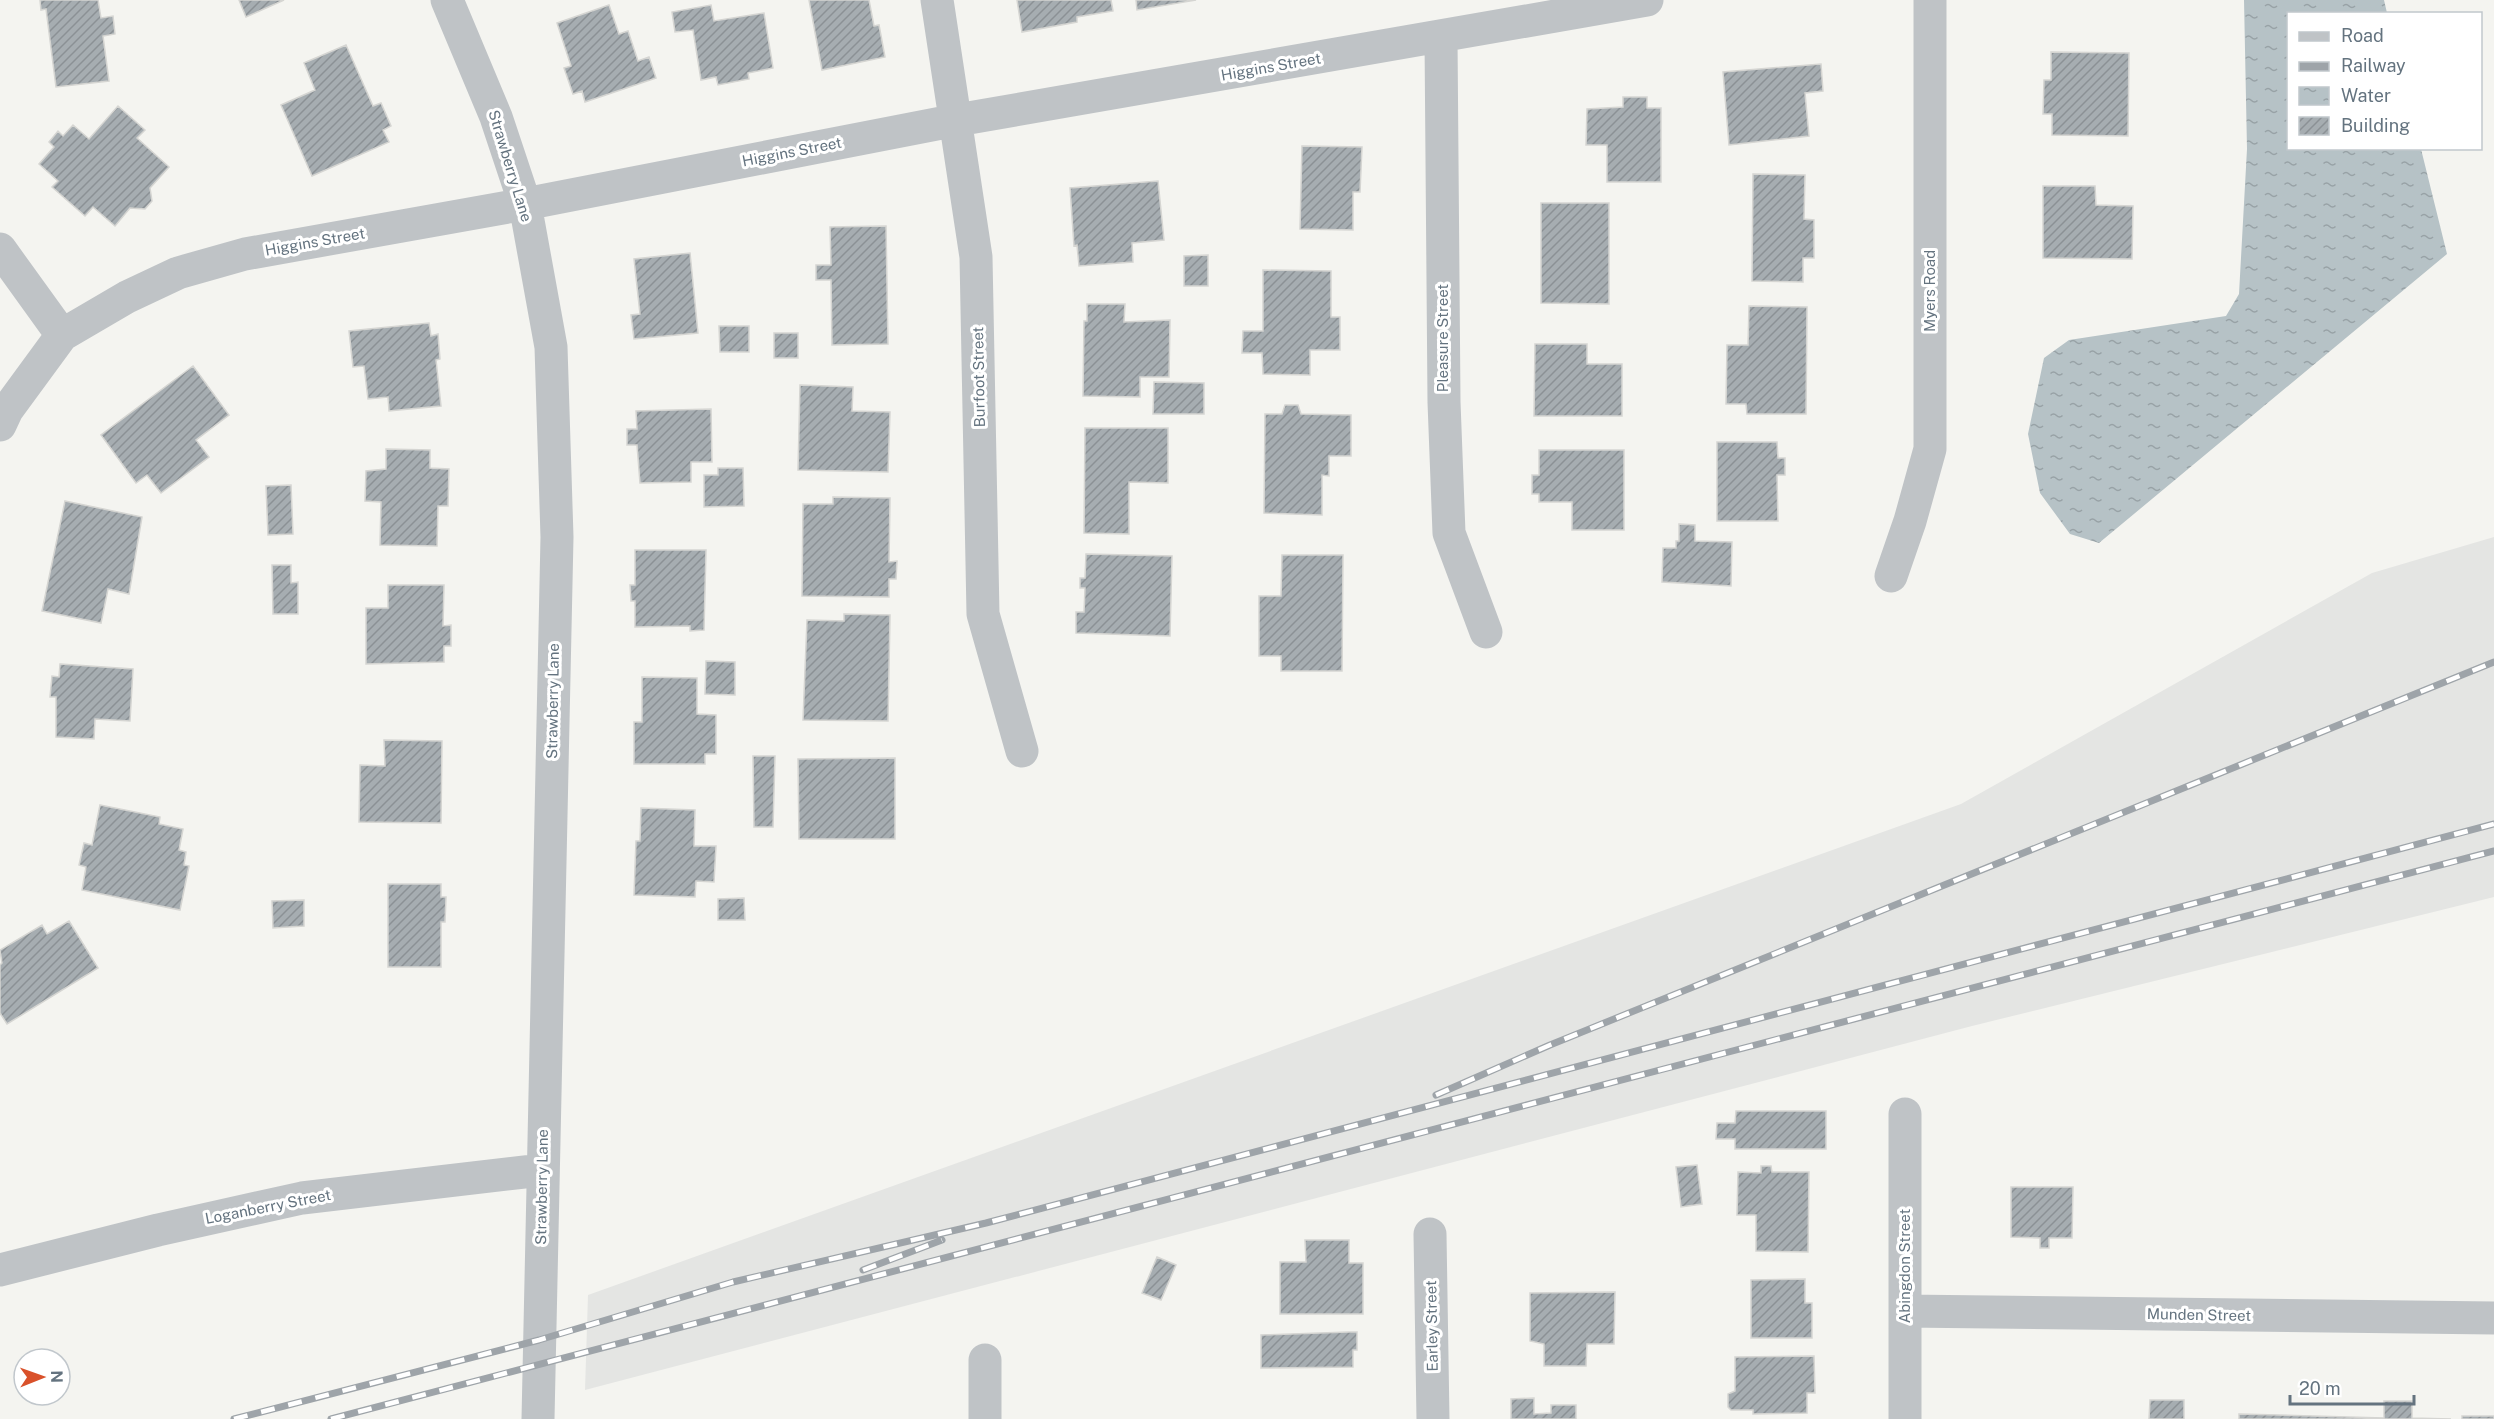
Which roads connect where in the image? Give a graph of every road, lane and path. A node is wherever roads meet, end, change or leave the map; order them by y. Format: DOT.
graph roads {
  1 [pos="447,0"];
  2 [pos="937,0"];
  3 [pos="1647,0"];
  4 [pos="1930,0"];
  5 [pos="1441,38"];
  6 [pos="957,120"];
  7 [pos="525,204"];
  8 [pos="0,249"];
  9 [pos="63,335"];
  10 [pos="0,425"];
  11 [pos="1891,576"];
  12 [pos="1486,632"];
  13 [pos="1022,751"];
  14 [pos="1905,1114"];
  15 [pos="542,1170"];
  16 [pos="1430,1234"];
  17 [pos="0,1270"];
  18 [pos="1905,1311"];
  19 [pos="2494,1318"];
  20 [pos="985,1360"];
  21 [pos="538,1419"];
  22 [pos="985,1419"];
  23 [pos="1433,1419"];
  24 [pos="1905,1419"];
  1 -- 7 [label="street, Strawberry Lane"];
  2 -- 6 [label="street, Burfoot Street"];
  3 -- 5 [label="street, Higgins Street"];
  4 -- 11 [label="street, Myers Road"];
  5 -- 6 [label="street, Higgins Street"];
  5 -- 12 [label="street, Pleasure Street"];
  6 -- 7 [label="street, Higgins Street"];
  6 -- 13 [label="street, Burfoot Street"];
  7 -- 9 [label="street, Higgins Street"];
  7 -- 15 [label="street, Strawberry Lane"];
  8 -- 9 [label="street"];
  9 -- 10 [label="street, Higgins Street"];
  14 -- 18 [label="street, Abingdon Street"];
  15 -- 17 [label="street, Loganberry Street"];
  15 -- 21 [label="street, Strawberry Lane"];
  16 -- 23 [label="street, Earley Street"];
  18 -- 19 [label="street, Munden Street"];
  18 -- 24 [label="street, Abingdon Street"];
  20 -- 22 [label="street"];
}
